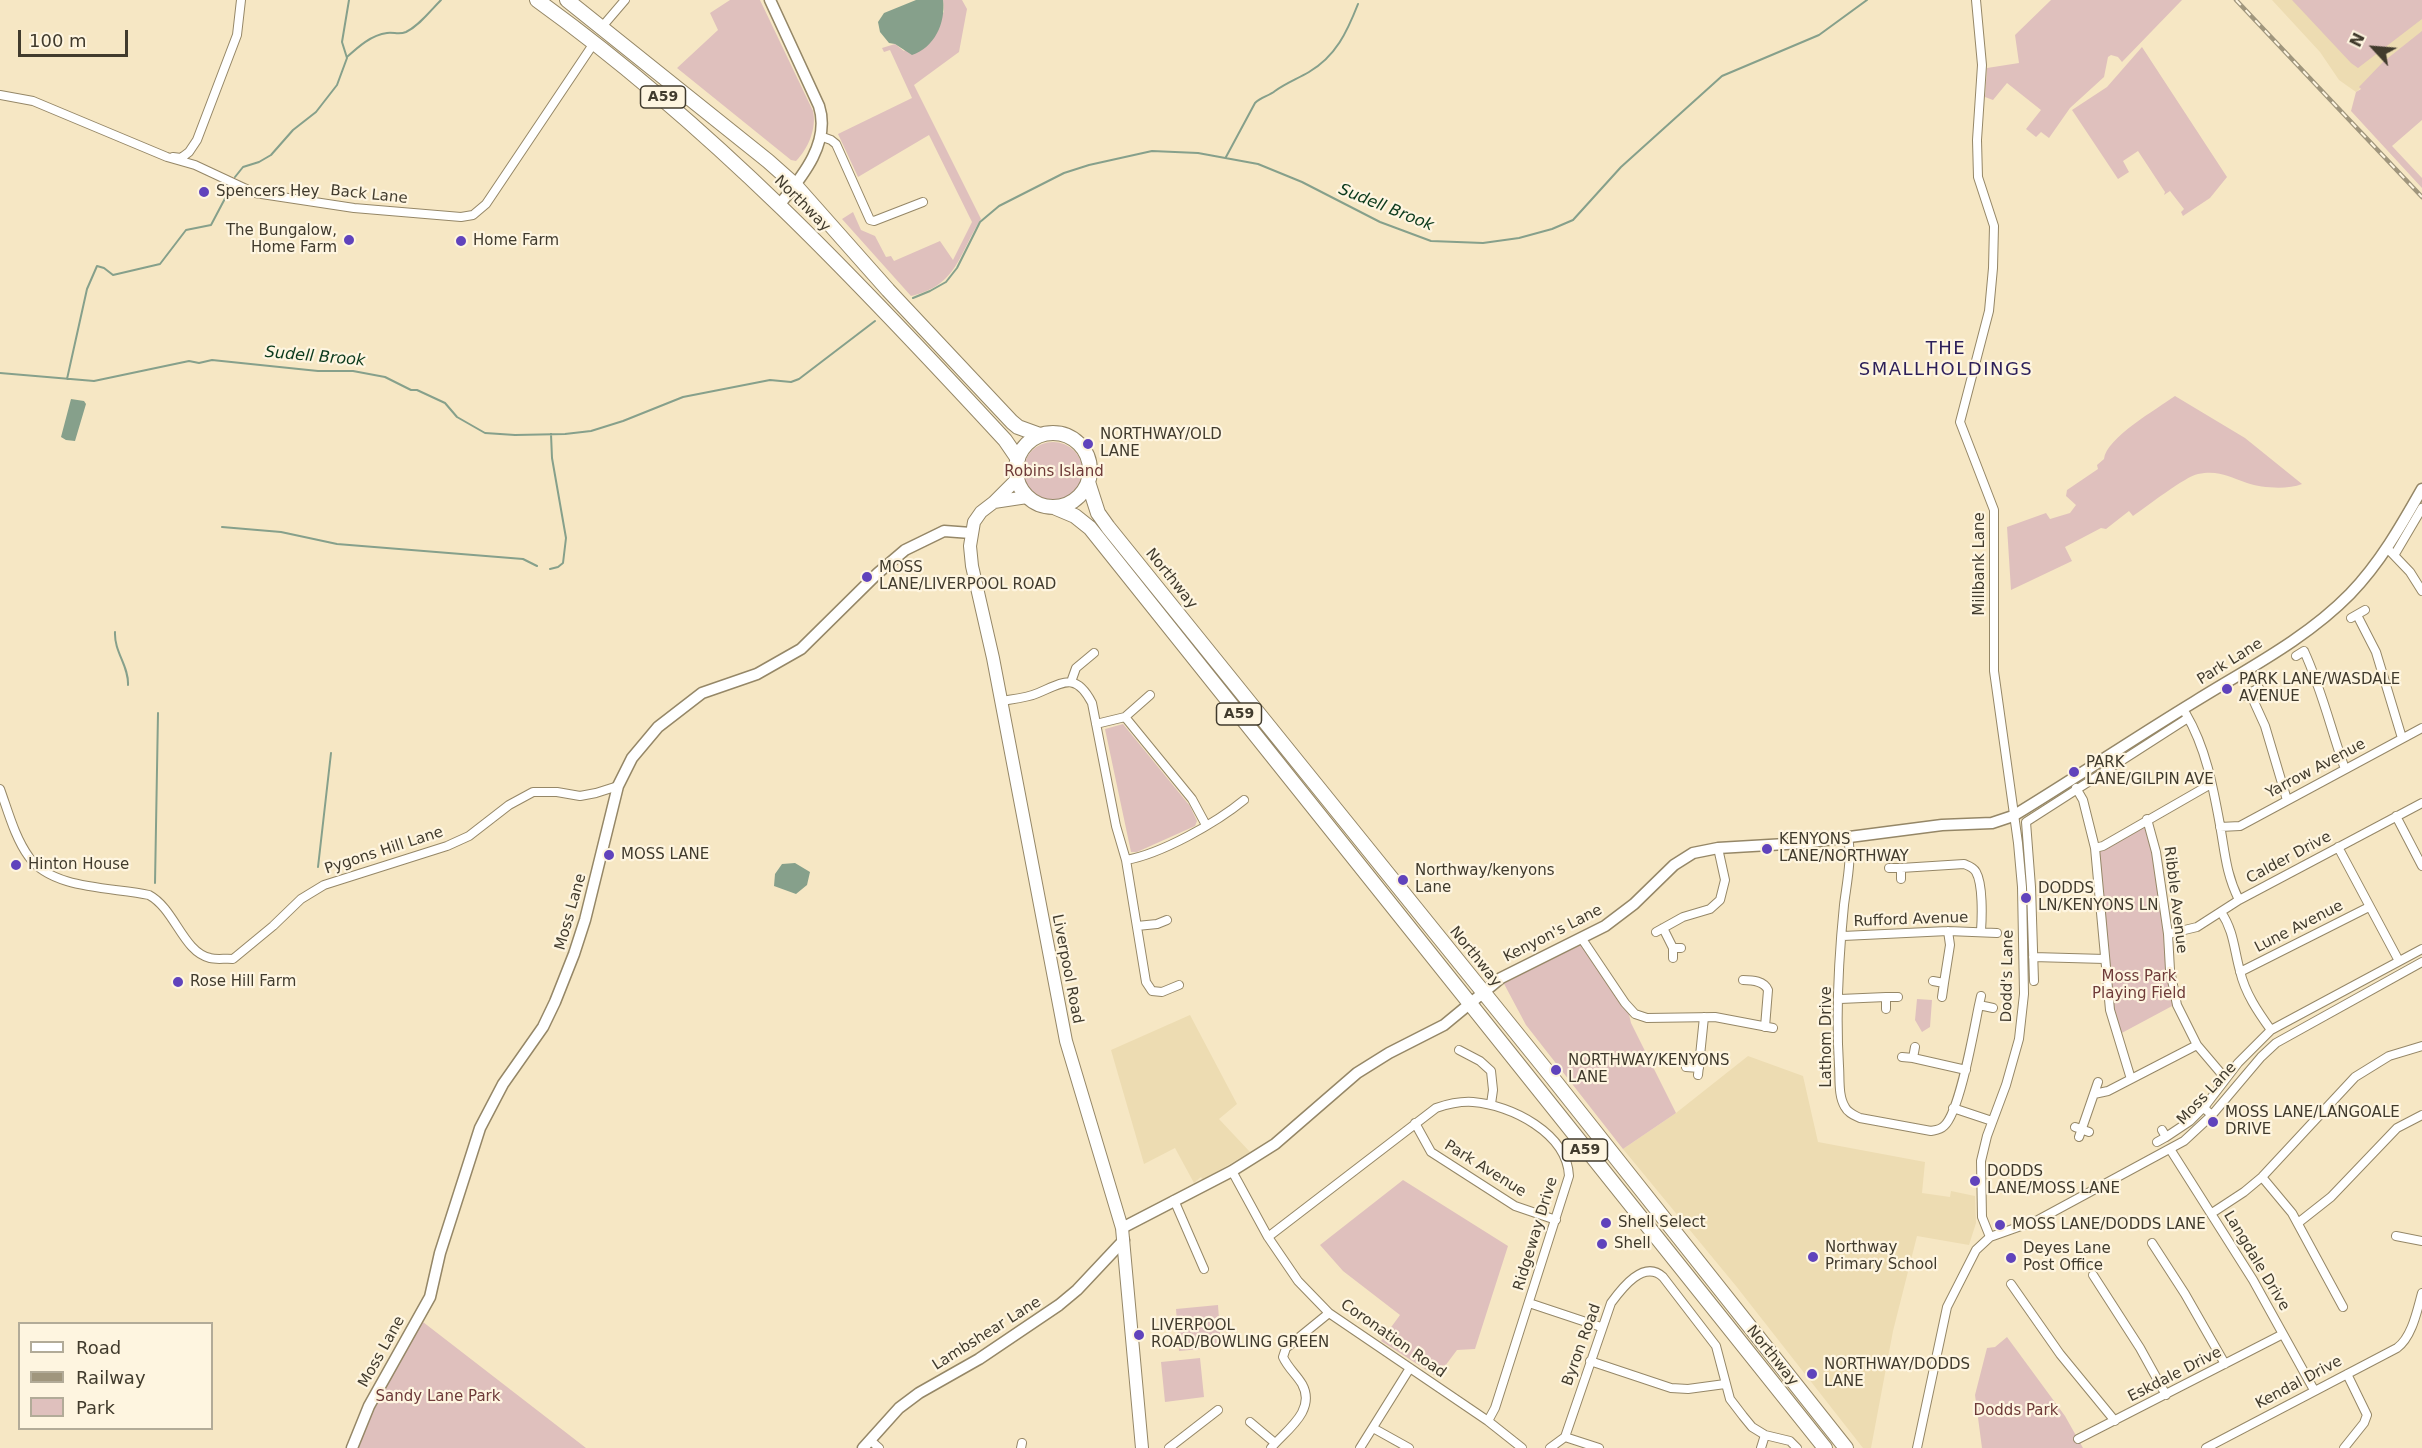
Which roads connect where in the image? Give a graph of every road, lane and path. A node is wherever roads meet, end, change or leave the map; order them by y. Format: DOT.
graph roads {
  1 [pos="241,0"];
  2 [pos="537,0"];
  3 [pos="625,0"];
  4 [pos="770,0"];
  5 [pos="1977,0"];
  6 [pos="571,3"];
  7 [pos="565,20"];
  8 [pos="601,28"];
  9 [pos="594,43"];
  10 [pos="634,54"];
  11 [pos="624,67"];
  12 [pos="0,95"];
  13 [pos="820,136"];
  14 [pos="167,157"];
  15 [pos="795,185"];
  16 [pos="922,202"];
  17 [pos="780,204"];
  18 [pos="1040,435"];
  19 [pos="1018,459"];
  20 [pos="1017,479"];
  21 [pos="1088,482"];
  22 [pos="2422,489"];
  23 [pos="1027,497"];
  24 [pos="994,502"];
  25 [pos="1056,508"];
  26 [pos="2422,508"];
  27 [pos="971,533"];
  28 [pos="2391,551"];
  29 [pos="2422,591"];
  30 [pos="2357,614"];
  31 [pos="2303,651"];
  32 [pos="1094,653"];
  33 [pos="1071,682"];
  34 [pos="2259,688"];
  35 [pos="1150,695"];
  36 [pos="1001,701"];
  37 [pos="2186,713"];
  38 [pos="1125,717"];
  39 [pos="1096,724"];
  40 [pos="2422,728"];
  41 [pos="2402,738"];
  42 [pos="2345,769"];
  43 [pos="2211,784"];
  44 [pos="618,786"];
  45 [pos="2076,788"];
  46 [pos="0,789"];
  47 [pos="1244,800"];
  48 [pos="2287,800"];
  49 [pos="2422,802"];
  50 [pos="2013,816"];
  51 [pos="2396,816"];
  52 [pos="2147,819"];
  53 [pos="2026,822"];
  54 [pos="1206,825"];
  55 [pos="2220,827"];
  56 [pos="1848,836"];
  57 [pos="2338,847"];
  58 [pos="1718,848"];
  59 [pos="2095,848"];
  60 [pos="1126,860"];
  61 [pos="2422,866"];
  62 [pos="1889,868"];
  63 [pos="1901,868"];
  64 [pos="1901,879"];
  65 [pos="2027,887"];
  66 [pos="2239,900"];
  67 [pos="2369,906"];
  68 [pos="2221,912"];
  69 [pos="1167,920"];
  70 [pos="1137,926"];
  71 [pos="1948,931"];
  72 [pos="1981,931"];
  73 [pos="1996,933"];
  74 [pos="2168,934"];
  75 [pos="1843,936"];
  76 [pos="1581,939"];
  77 [pos="2422,949"];
  78 [pos="1676,951"];
  79 [pos="2033,957"];
  80 [pos="2105,959"];
  81 [pos="2399,961"];
  82 [pos="2422,962"];
  83 [pos="2240,972"];
  84 [pos="1748,977"];
  85 [pos="1933,981"];
  86 [pos="2034,981"];
  87 [pos="1944,983"];
  88 [pos="1179,985"];
  89 [pos="1482,992"];
  90 [pos="2335,995"];
  91 [pos="1886,997"];
  92 [pos="1898,997"];
  93 [pos="1942,997"];
  94 [pos="1840,999"];
  95 [pos="1469,1004"];
  96 [pos="2340,1006"];
  97 [pos="1993,1008"];
  98 [pos="1886,1009"];
  99 [pos="1704,1017"];
  100 [pos="2271,1030"];
  101 [pos="2197,1045"];
  102 [pos="2422,1046"];
  103 [pos="1915,1047"];
  104 [pos="1459,1050"];
  105 [pos="1902,1057"];
  106 [pos="1913,1058"];
  107 [pos="1686,1067"];
  108 [pos="1965,1070"];
  109 [pos="2225,1078"];
  110 [pos="2131,1079"];
  111 [pos="2098,1082"];
  112 [pos="2094,1094"];
  113 [pos="1491,1104"];
  114 [pos="2205,1106"];
  115 [pos="1953,1108"];
  116 [pos="2422,1114"];
  117 [pos="2212,1115"];
  118 [pos="1992,1121"];
  119 [pos="1414,1123"];
  120 [pos="2081,1131"];
  121 [pos="2157,1142"];
  122 [pos="2170,1149"];
  123 [pos="1232,1171"];
  124 [pos="2262,1177"];
  125 [pos="1174,1200"];
  126 [pos="2212,1213"];
  127 [pos="1556,1220"];
  128 [pos="2298,1223"];
  129 [pos="1123,1234"];
  130 [pos="2396,1236"];
  131 [pos="1268,1237"];
  132 [pos="1990,1238"];
  133 [pos="2422,1241"];
  134 [pos="2152,1244"];
  135 [pos="1204,1269"];
  136 [pos="2093,1275"];
  137 [pos="2422,1293"];
  138 [pos="2007,1297"];
  139 [pos="1529,1303"];
  140 [pos="2343,1307"];
  141 [pos="1329,1312"];
  142 [pos="1601,1327"];
  143 [pos="2283,1334"];
  144 [pos="1590,1361"];
  145 [pos="2225,1364"];
  146 [pos="1410,1368"];
  147 [pos="2347,1374"];
  148 [pos="1725,1384"];
  149 [pos="2314,1390"];
  150 [pos="2166,1395"];
  151 [pos="1218,1410"];
  152 [pos="1488,1421"];
  153 [pos="2115,1421"];
  154 [pos="1250,1422"];
  155 [pos="1373,1428"];
  156 [pos="1765,1435"];
  157 [pos="1565,1437"];
  158 [pos="2078,1439"];
  159 [pos="866,1444"];
  160 [pos="1273,1446"];
  161 [pos="352,1448"];
  162 [pos="879,1448"];
  163 [pos="1142,1448"];
  164 [pos="1169,1448"];
  165 [pos="1360,1448"];
  166 [pos="1409,1448"];
  167 [pos="1522,1448"];
  168 [pos="1550,1448"];
  169 [pos="1599,1448"];
  170 [pos="1761,1448"];
  171 [pos="1797,1448"];
  172 [pos="1825,1448"];
  173 [pos="1846,1448"];
  174 [pos="1917,1448"];
  175 [pos="2207,1448"];
  176 [pos="2344,1448"];
  1 -- 14 [label="street"];
  2 -- 7 [label="highway, Northway / A59"];
  3 -- 8 [label="street"];
  4 -- 13 [label="street"];
  5 -- 50 [label="street, Millbank Lane"];
  6 -- 7 [label="highway"];
  6 -- 8 [label="highway, Northway / A59"];
  7 -- 9 [label="highway, Northway / A59"];
  8 -- 10 [label="highway, Northway / A59"];
  9 -- 11 [label="highway, Northway / A59"];
  9 -- 14 [label="street, Back Lane"];
  10 -- 11 [label="highway"];
  10 -- 15 [label="highway, Northway / A59"];
  11 -- 17 [label="highway, Northway / A59"];
  12 -- 14 [label="street, Back Lane"];
  13 -- 15 [label="street"];
  13 -- 16 [label="street"];
  15 -- 17 [label="street"];
  15 -- 18 [label="highway, Northway / A59"];
  17 -- 19 [label="highway, Northway / A59"];
  18 -- 19 [label="highway"];
  18 -- 21 [label="highway, A59"];
  19 -- 20 [label="highway"];
  20 -- 23 [label="highway"];
  20 -- 24 [label="main road"];
  21 -- 25 [label="highway"];
  21 -- 89 [label="highway, Northway / A59"];
  22 -- 28 [label="street, Park Lane"];
  23 -- 24 [label="main road"];
  23 -- 25 [label="highway, A59"];
  24 -- 27 [label="main road"];
  25 -- 95 [label="highway, Northway / A59"];
  26 -- 28 [label="street, Park Lane"];
  27 -- 36 [label="main road, Liverpool Road"];
  27 -- 44 [label="street, Moss Lane"];
  28 -- 29 [label="street"];
  28 -- 37 [label="street, Park Lane"];
  30 -- 41 [label="street"];
  31 -- 42 [label="street"];
  32 -- 33 [label="street"];
  33 -- 36 [label="street"];
  33 -- 39 [label="street"];
  34 -- 48 [label="street"];
  35 -- 38 [label="street"];
  36 -- 129 [label="main road, Liverpool Road"];
  37 -- 43 [label="street"];
  37 -- 45 [label="street, Park Lane"];
  37 -- 50 [label="street, Park Lane"];
  38 -- 39 [label="street"];
  38 -- 54 [label="street"];
  39 -- 60 [label="street"];
  40 -- 41 [label="street, Yarrow Avenue"];
  41 -- 42 [label="street, Yarrow Avenue"];
  42 -- 48 [label="street, Yarrow Avenue"];
  43 -- 52 [label="street"];
  43 -- 55 [label="street"];
  44 -- 46 [label="street, Pygons Hill Lane"];
  44 -- 161 [label="street, Moss Lane"];
  45 -- 53 [label="street, Park Lane"];
  45 -- 59 [label="street"];
  47 -- 54 [label="street"];
  48 -- 55 [label="street, Yarrow Avenue"];
  49 -- 51 [label="street, Calder Drive"];
  50 -- 56 [label="street, Kenyon's Lane"];
  50 -- 65 [label="street, Dodd's Lane"];
  51 -- 57 [label="street, Calder Drive"];
  51 -- 61 [label="street"];
  52 -- 59 [label="street"];
  52 -- 74 [label="street, Ribble Avenue"];
  53 -- 65 [label="street, Dodd's Lane"];
  54 -- 60 [label="street"];
  55 -- 66 [label="street"];
  56 -- 58 [label="street, Kenyon's Lane"];
  56 -- 75 [label="street, Lathom Drive"];
  57 -- 66 [label="street, Calder Drive"];
  57 -- 67 [label="street"];
  58 -- 76 [label="street, Kenyon's Lane"];
  58 -- 78 [label="street"];
  59 -- 80 [label="street"];
  60 -- 70 [label="street"];
  62 -- 63 [label="street, Rufford Avenue"];
  63 -- 64 [label="street"];
  63 -- 72 [label="street, Rufford Avenue"];
  65 -- 79 [label="street, Dodd's Lane"];
  65 -- 118 [label="street, Dodd's Lane"];
  66 -- 68 [label="street, Calder Drive"];
  67 -- 81 [label="street"];
  67 -- 83 [label="street, Lune Avenue"];
  68 -- 74 [label="street, Calder Drive"];
  68 -- 83 [label="street"];
  69 -- 70 [label="street"];
  70 -- 88 [label="street"];
  71 -- 72 [label="street, Rufford Avenue"];
  71 -- 75 [label="street, Rufford Avenue"];
  71 -- 87 [label="street"];
  72 -- 73 [label="street, Rufford Avenue"];
  74 -- 101 [label="street, Ribble Avenue"];
  75 -- 94 [label="street, Lathom Drive"];
  76 -- 89 [label="street, Kenyon's Lane"];
  76 -- 99 [label="street"];
  77 -- 81 [label="street, Moss Lane"];
  79 -- 80 [label="street"];
  79 -- 86 [label="street, Dodd's Lane"];
  80 -- 110 [label="street"];
  81 -- 90 [label="street, Moss Lane"];
  82 -- 96 [label="street, Moss Lane"];
  83 -- 100 [label="street"];
  84 -- 99 [label="street"];
  85 -- 87 [label="street"];
  87 -- 93 [label="street"];
  89 -- 95 [label="street, Kenyon's Lane"];
  89 -- 173 [label="highway, Northway / A59"];
  90 -- 96 [label="street"];
  90 -- 100 [label="street, Moss Lane"];
  91 -- 92 [label="street"];
  91 -- 94 [label="street"];
  91 -- 98 [label="street"];
  94 -- 115 [label="street, Lathom Drive"];
  95 -- 123 [label="street, Kenyon's Lane"];
  95 -- 172 [label="highway, Northway / A59"];
  96 -- 117 [label="street, Moss Lane"];
  97 -- 108 [label="street"];
  99 -- 107 [label="street"];
  100 -- 109 [label="street, Moss Lane"];
  101 -- 109 [label="street, Ribble Avenue"];
  101 -- 110 [label="street"];
  102 -- 124 [label="street"];
  103 -- 106 [label="street"];
  104 -- 113 [label="street"];
  105 -- 106 [label="street"];
  106 -- 108 [label="street"];
  108 -- 115 [label="street"];
  109 -- 114 [label="street, Moss Lane"];
  110 -- 112 [label="street"];
  111 -- 112 [label="street"];
  112 -- 120 [label="street"];
  113 -- 119 [label="street, Ridgeway Drive"];
  113 -- 127 [label="street, Ridgeway Drive"];
  114 -- 117 [label="street"];
  114 -- 121 [label="street, Moss Lane"];
  115 -- 118 [label="street"];
  116 -- 128 [label="street"];
  117 -- 122 [label="street, Moss Lane"];
  118 -- 132 [label="street, Dodd's Lane"];
  119 -- 127 [label="street, Park Avenue"];
  119 -- 131 [label="street, Ridgeway Drive"];
  122 -- 126 [label="street, Langdale Drive"];
  122 -- 132 [label="street, Moss Lane"];
  123 -- 125 [label="street, Kenyon's Lane"];
  123 -- 131 [label="street, Coronation Road"];
  124 -- 126 [label="street"];
  124 -- 128 [label="street"];
  125 -- 129 [label="street, Kenyon's Lane"];
  125 -- 135 [label="street"];
  126 -- 143 [label="street, Langdale Drive"];
  127 -- 139 [label="street, Ridgeway Drive"];
  128 -- 140 [label="street"];
  129 -- 159 [label="street, Lambshear Lane"];
  129 -- 163 [label="main road, Liverpool Road"];
  130 -- 133 [label="street"];
  131 -- 141 [label="street, Coronation Road"];
  132 -- 174 [label="street"];
  134 -- 145 [label="street"];
  136 -- 150 [label="street"];
  137 -- 147 [label="street, Kendal Drive"];
  138 -- 153 [label="street"];
  139 -- 142 [label="street"];
  139 -- 152 [label="street, Ridgeway Drive"];
  141 -- 146 [label="street, Coronation Road"];
  141 -- 160 [label="street"];
  142 -- 144 [label="street, Byron Road"];
  142 -- 148 [label="street, Byron Road"];
  143 -- 145 [label="street, Eskdale Drive"];
  143 -- 149 [label="street, Langdale Drive"];
  144 -- 148 [label="street"];
  144 -- 157 [label="street, Byron Road"];
  145 -- 150 [label="street, Eskdale Drive"];
  146 -- 152 [label="street, Coronation Road"];
  146 -- 155 [label="street"];
  147 -- 149 [label="street, Kendal Drive"];
  147 -- 176 [label="street"];
  148 -- 156 [label="street"];
  149 -- 175 [label="street, Kendal Drive"];
  150 -- 153 [label="street, Eskdale Drive"];
  151 -- 164 [label="street"];
  152 -- 167 [label="street, Coronation Road"];
  153 -- 158 [label="street, Eskdale Drive"];
  154 -- 160 [label="street"];
  155 -- 165 [label="street"];
  155 -- 166 [label="street"];
  156 -- 170 [label="street"];
  156 -- 171 [label="street"];
  157 -- 168 [label="street"];
  157 -- 169 [label="street"];
  159 -- 162 [label="street"];
}
